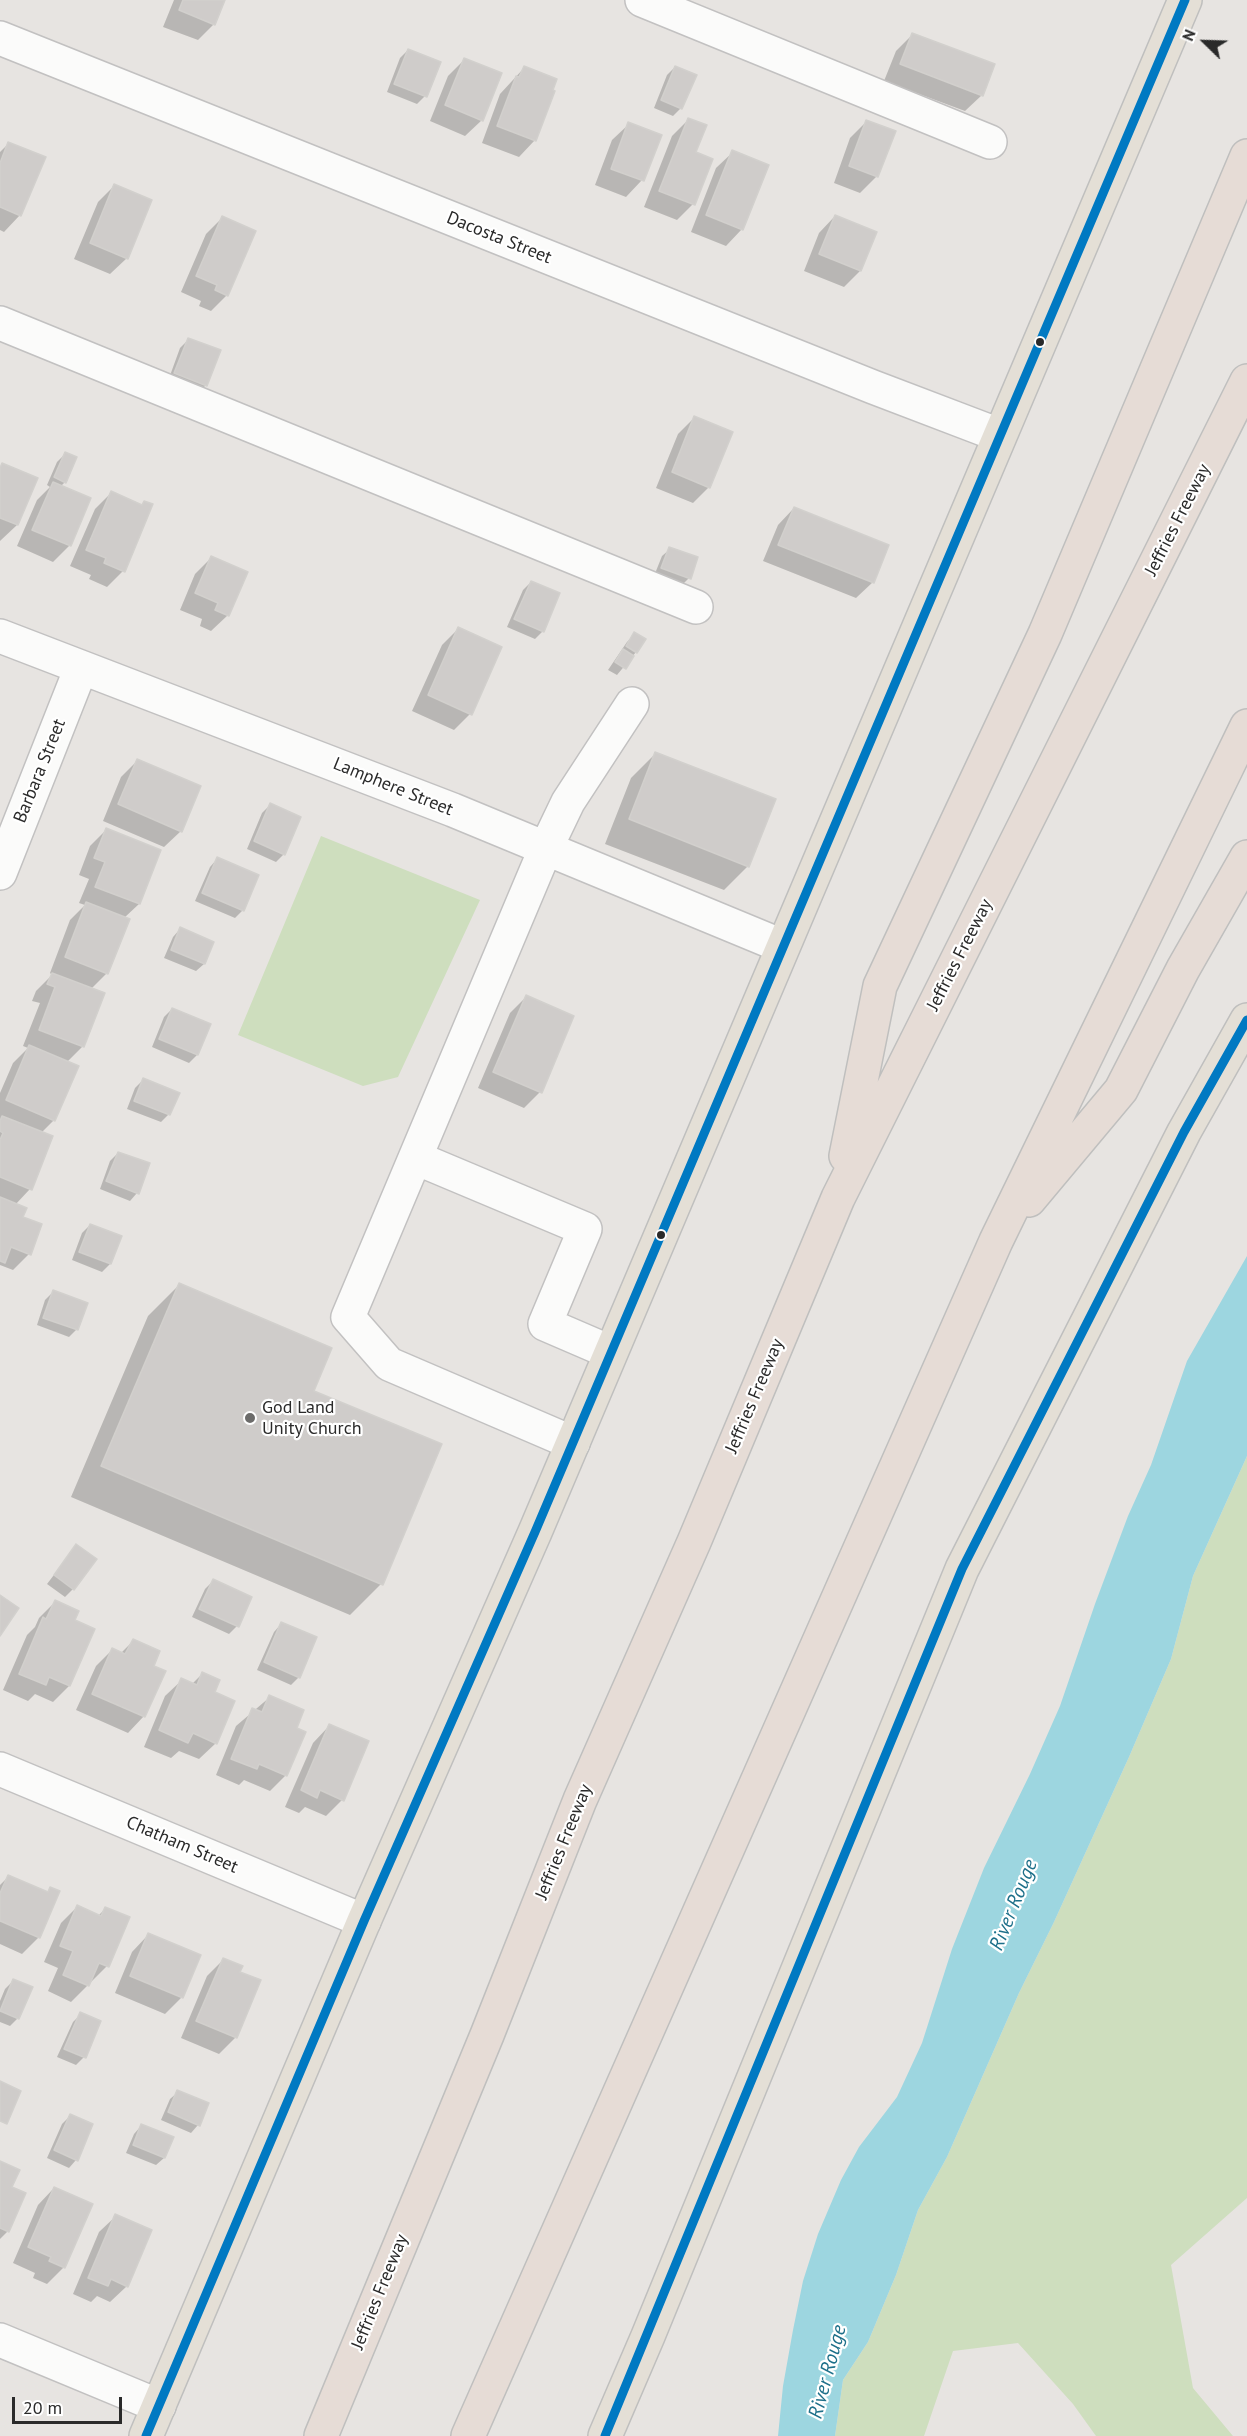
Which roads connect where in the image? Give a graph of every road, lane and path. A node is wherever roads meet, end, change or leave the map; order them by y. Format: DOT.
graph roads {
  1 [pos="642,0"];
  2 [pos="1185,0"];
  3 [pos="0,39"];
  4 [pos="990,142"];
  5 [pos="1247,156"];
  6 [pos="0,323"];
  7 [pos="1247,381"];
  8 [pos="999,435"];
  9 [pos="696,607"];
  10 [pos="0,636"];
  11 [pos="81,668"];
  12 [pos="632,704"];
  13 [pos="1247,726"];
  14 [pos="545,850"];
  15 [pos="1247,857"];
  16 [pos="0,873"];
  17 [pos="782,946"];
  18 [pos="1247,1020"];
  19 [pos="416,1158"];
  20 [pos="838,1198"];
  21 [pos="996,1241"];
  22 [pos="610,1352"];
  23 [pos="573,1443"];
  24 [pos="0,1769"];
  25 [pos="364,1921"];
  26 [pos="0,2340"];
  27 [pos="159,2406"];
  28 [pos="146,2436"];
  29 [pos="321,2436"];
  30 [pos="468,2436"];
  31 [pos="605,2436"];
  1 -- 4 [label="street"];
  2 -- 8 [label="main road"];
  3 -- 8 [label="street, Dacosta Street"];
  5 -- 20 [label="highway"];
  6 -- 9 [label="street"];
  7 -- 20 [label="highway, Jeffries Freeway"];
  8 -- 17 [label="main road"];
  10 -- 11 [label="street, Lamphere Street"];
  11 -- 14 [label="street, Lamphere Street"];
  11 -- 16 [label="street, Barbara Street"];
  12 -- 14 [label="street"];
  13 -- 21 [label="highway"];
  14 -- 17 [label="street, Lamphere Street"];
  14 -- 19 [label="street"];
  15 -- 21 [label="highway"];
  17 -- 22 [label="main road"];
  18 -- 31 [label="main road"];
  19 -- 22 [label="street"];
  19 -- 23 [label="street"];
  20 -- 29 [label="highway, Jeffries Freeway"];
  21 -- 30 [label="highway"];
  22 -- 23 [label="main road"];
  23 -- 25 [label="main road"];
  24 -- 25 [label="street, Chatham Street"];
  25 -- 27 [label="main road"];
  26 -- 27 [label="street"];
  27 -- 28 [label="main road"];
}
